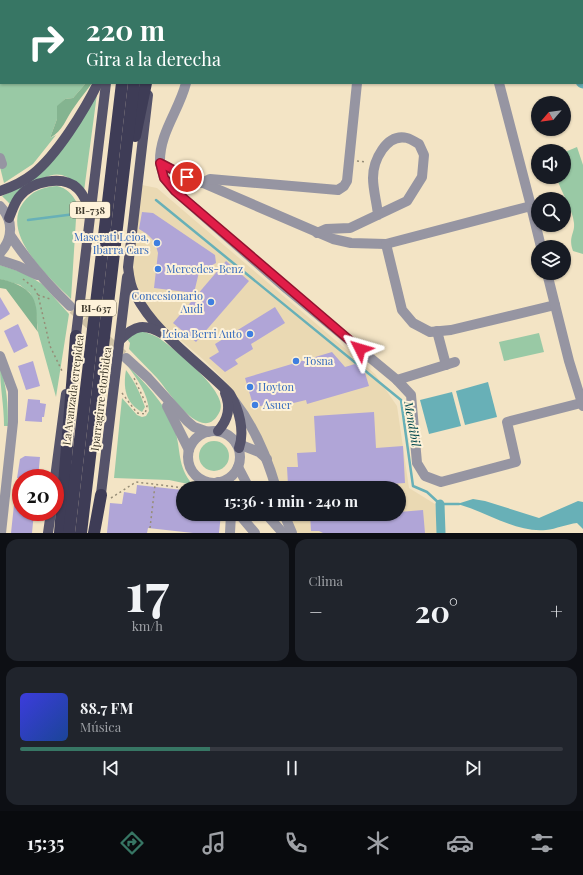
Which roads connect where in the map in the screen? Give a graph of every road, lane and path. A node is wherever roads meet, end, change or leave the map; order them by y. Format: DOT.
graph roads {
  1 [pos="98,84"];
  2 [pos="106,84"];
  3 [pos="122,84"];
  4 [pos="134,84"];
  5 [pos="146,84"];
  6 [pos="150,84"];
  7 [pos="186,84"];
  8 [pos="357,84"];
  9 [pos="499,84"];
  10 [pos="350,160"];
  11 [pos="160,163"];
  12 [pos="375,164"];
  13 [pos="202,183"];
  14 [pos="0,191"];
  15 [pos="0,206"];
  16 [pos="530,206"];
  17 [pos="90,211"];
  18 [pos="378,215"];
  19 [pos="9,218"];
  20 [pos="317,233"];
  21 [pos="10,235"];
  22 [pos="539,240"];
  23 [pos="386,244"];
  24 [pos="0,253"];
  25 [pos="0,260"];
  26 [pos="128,267"];
  27 [pos="112,276"];
  28 [pos="20,277"];
  29 [pos="42,278"];
  30 [pos="549,280"];
  31 [pos="555,305"];
  32 [pos="70,306"];
  33 [pos="437,331"];
  34 [pos="76,336"];
  35 [pos="170,338"];
  36 [pos="120,340"];
  37 [pos="0,356"];
  38 [pos="126,358"];
  39 [pos="131,374"];
  40 [pos="148,378"];
  41 [pos="115,379"];
  42 [pos="397,380"];
  43 [pos="68,381"];
  44 [pos="223,387"];
  45 [pos="235,402"];
  46 [pos="582,405"];
  47 [pos="213,431"];
  48 [pos="238,445"];
  49 [pos="190,450"];
  50 [pos="267,459"];
  51 [pos="238,467"];
  52 [pos="56,469"];
  53 [pos="207,481"];
  54 [pos="220,481"];
  55 [pos="246,481"];
  56 [pos="274,481"];
  57 [pos="155,485"];
  58 [pos="176,487"];
  59 [pos="100,500"];
  60 [pos="50,521"];
  61 [pos="231,521"];
  62 [pos="245,521"];
  63 [pos="272,521"];
  64 [pos="274,521"];
  65 [pos="276,521"];
  66 [pos="287,521"];
  67 [pos="150,528"];
  68 [pos="1,533"];
  69 [pos="48,533"];
  70 [pos="60,533"];
  71 [pos="69,533"];
  72 [pos="81,533"];
  73 [pos="95,533"];
  74 [pos="230,533"];
  75 [pos="254,533"];
  76 [pos="277,533"];
  77 [pos="283,533"];
  78 [pos="288,533"];
  79 [pos="292,533"];
  1 -- 14 [label="main road"];
  2 -- 17 [label="main road, BI-738"];
  3 -- 71 [label="highway, La Avanzada errepidea / BI-637"];
  4 -- 27 [label="highway, BI-637"];
  5 -- 27 [label="highway"];
  6 -- 26 [label="main road, Iparragirre etorbidea"];
  7 -- 11 [label="street"];
  8 -- 10 [label="street"];
  9 -- 16 [label="street"];
  10 -- 12 [label="path"];
  10 -- 13 [label="street"];
  11 -- 13 [label="street"];
  11 -- 42 [label="street"];
  12 -- 18 [label="street"];
  12 -- 18 [label="street"];
  13 -- 20 [label="street"];
  15 -- 19 [label="street"];
  16 -- 22 [label="street"];
  16 -- 23 [label="street"];
  17 -- 19 [label="main road"];
  17 -- 34 [label="main road, BI-738"];
  18 -- 20 [label="street"];
  19 -- 21 [label="street"];
  20 -- 23 [label="street"];
  21 -- 24 [label="street"];
  21 -- 29 [label="street"];
  23 -- 33 [label="street"];
  25 -- 29 [label="street"];
  26 -- 35 [label="main road"];
  26 -- 36 [label="main road, Iparragirre etorbidea"];
  27 -- 72 [label="highway, BI-637"];
  28 -- 43 [label="path"];
  29 -- 32 [label="street"];
  30 -- 31 [label="street"];
  31 -- 33 [label="street"];
  31 -- 46 [label="street"];
  33 -- 42 [label="street"];
  34 -- 43 [label="main road"];
  34 -- 70 [label="highway"];
  35 -- 36 [label="main road"];
  35 -- 44 [label="main road"];
  36 -- 41 [label="main road, Iparragirre etorbidea"];
  37 -- 68 [label="street"];
  38 -- 40 [label="street"];
  39 -- 41 [label="path"];
  40 -- 47 [label="street"];
  40 -- 49 [label="street"];
  41 -- 59 [label="main road, Iparragirre etorbidea"];
  42 -- 46 [label="street"];
  43 -- 52 [label="main road"];
  44 -- 45 [label="main road"];
  44 -- 47 [label="main road"];
  45 -- 48 [label="main road"];
  45 -- 50 [label="street"];
  47 -- 48 [label="street"];
  47 -- 49 [label="street"];
  48 -- 50 [label="street"];
  48 -- 51 [label="street"];
  49 -- 53 [label="street"];
  50 -- 56 [label="street"];
  51 -- 54 [label="street"];
  51 -- 55 [label="street"];
  57 -- 58 [label="path"];
  57 -- 59 [label="path"];
  57 -- 67 [label="path"];
  59 -- 73 [label="highway"];
  60 -- 69 [label="main road"];
  61 -- 74 [label="street"];
  62 -- 75 [label="street"];
  63 -- 76 [label="street"];
  64 -- 77 [label="street"];
  65 -- 78 [label="street"];
  66 -- 79 [label="street"];
}
